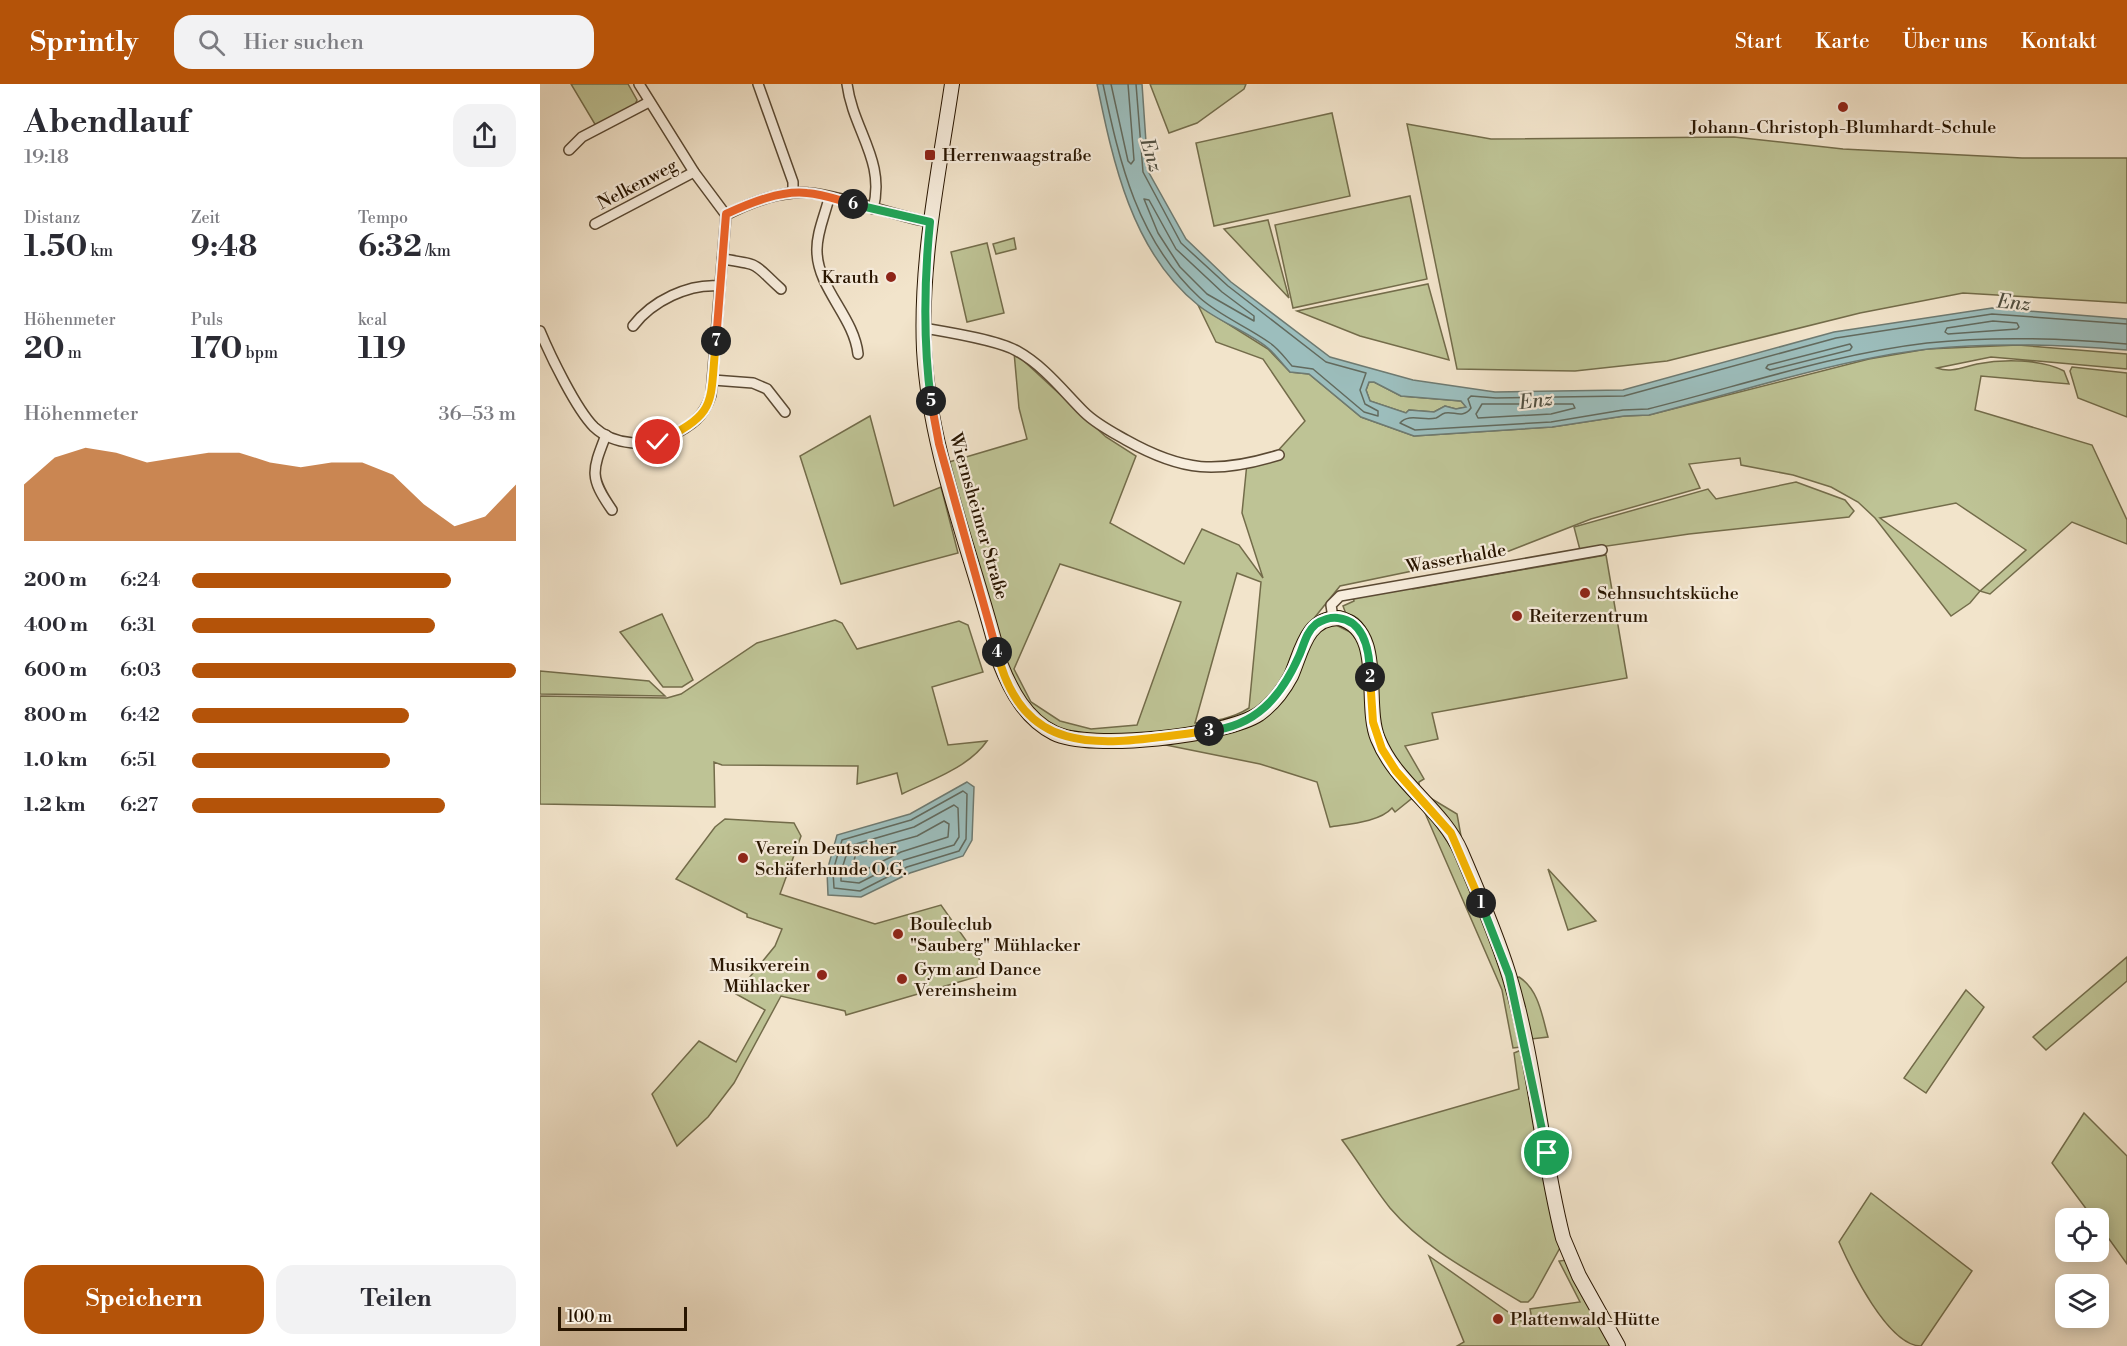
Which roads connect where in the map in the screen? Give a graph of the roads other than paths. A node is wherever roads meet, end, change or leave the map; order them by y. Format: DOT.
graph roads {
  1 [pos="639,84"];
  2 [pos="759,84"];
  3 [pos="847,84"];
  4 [pos="952,84"];
  5 [pos="649,102"];
  6 [pos="569,150"];
  7 [pos="694,172"];
  8 [pos="794,193"];
  9 [pos="829,198"];
  10 [pos="873,209"];
  11 [pos="726,214"];
  12 [pos="930,222"];
  13 [pos="595,224"];
  14 [pos="722,259"];
  15 [pos="720,286"];
  16 [pos="781,289"];
  17 [pos="633,326"];
  18 [pos="924,328"];
  19 [pos="540,331"];
  20 [pos="858,354"];
  21 [pos="713,380"];
  22 [pos="785,412"];
  23 [pos="606,435"];
  24 [pos="1278,456"];
  25 [pos="612,510"];
  26 [pos="1602,550"];
  27 [pos="1333,618"];
  28 [pos="1618,1346"];
  1 -- 5 [label="street"];
  2 -- 8 [label="street"];
  3 -- 10 [label="street"];
  4 -- 12 [label="main road, Wiernsheimer Straße"];
  5 -- 6 [label="street"];
  5 -- 7 [label="street"];
  7 -- 11 [label="street"];
  7 -- 13 [label="street, Nelkenweg"];
  8 -- 9 [label="street"];
  8 -- 11 [label="street"];
  9 -- 10 [label="street"];
  9 -- 20 [label="street"];
  10 -- 12 [label="street"];
  11 -- 14 [label="street"];
  12 -- 18 [label="main road, Wiernsheimer Straße"];
  14 -- 15 [label="street"];
  14 -- 16 [label="street"];
  15 -- 17 [label="street"];
  15 -- 21 [label="street"];
  18 -- 24 [label="street"];
  18 -- 27 [label="main road, Wiernsheimer Straße"];
  19 -- 23 [label="street"];
  21 -- 22 [label="street"];
  21 -- 23 [label="street"];
  23 -- 25 [label="street"];
  26 -- 27 [label="street, Wasserhalde"];
  27 -- 28 [label="main road"];
}
